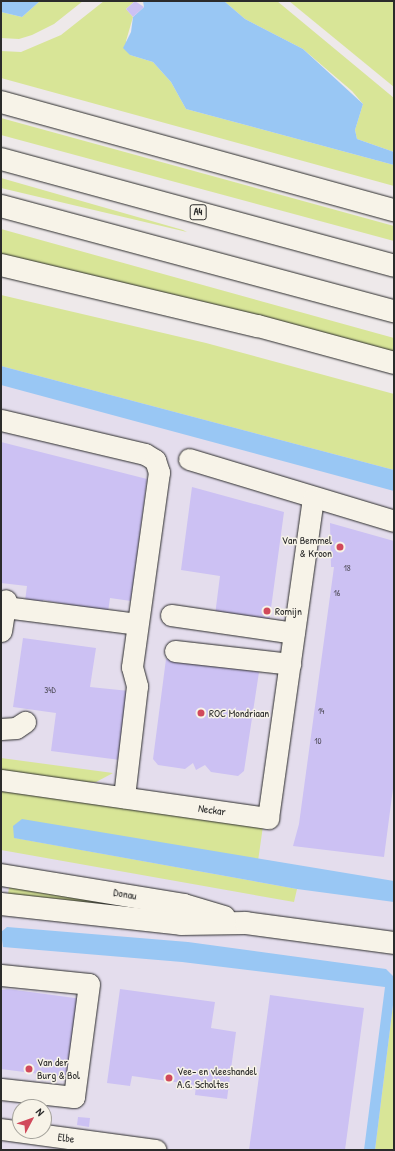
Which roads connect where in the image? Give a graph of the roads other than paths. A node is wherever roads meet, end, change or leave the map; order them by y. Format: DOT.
graph roads {
  1 [pos="1,102"];
  2 [pos="1,159"];
  3 [pos="1,206"];
  4 [pos="394,210"];
  5 [pos="1,265"];
  6 [pos="394,266"];
  7 [pos="394,311"];
  8 [pos="394,363"];
  9 [pos="1,420"];
  10 [pos="189,459"];
  11 [pos="313,498"];
  12 [pos="394,521"];
  13 [pos="171,615"];
  14 [pos="137,624"];
  15 [pos="1,631"];
  16 [pos="294,633"];
  17 [pos="175,651"];
  18 [pos="290,664"];
  19 [pos="25,722"];
  20 [pos="1,729"];
  21 [pos="1,780"];
  22 [pos="124,797"];
  23 [pos="1,875"];
  24 [pos="1,904"];
  25 [pos="246,923"];
  26 [pos="394,943"];
  27 [pos="1,975"];
  28 [pos="1,1089"];
  29 [pos="20,1099"];
  30 [pos="39,1099"];
  31 [pos="52,1133"];
  32 [pos="156,1150"];
  1 -- 4 [label="main road"];
  2 -- 6 [label="main road, A4"];
  3 -- 7 [label="main road"];
  5 -- 8 [label="main road"];
  9 -- 14 [label="street"];
  10 -- 11 [label="street"];
  11 -- 12 [label="street"];
  11 -- 16 [label="street, Neckar"];
  13 -- 16 [label="street"];
  14 -- 15 [label="street"];
  14 -- 22 [label="street"];
  16 -- 18 [label="street, Neckar"];
  17 -- 18 [label="street"];
  18 -- 22 [label="street, Neckar"];
  19 -- 20 [label="street"];
  21 -- 22 [label="street, Neckar"];
  23 -- 25 [label="main road, Donau"];
  24 -- 25 [label="main road, Donau"];
  25 -- 26 [label="main road, Donau"];
  27 -- 30 [label="street"];
  28 -- 29 [label="street"];
  31 -- 32 [label="street, Elbe"];
}
